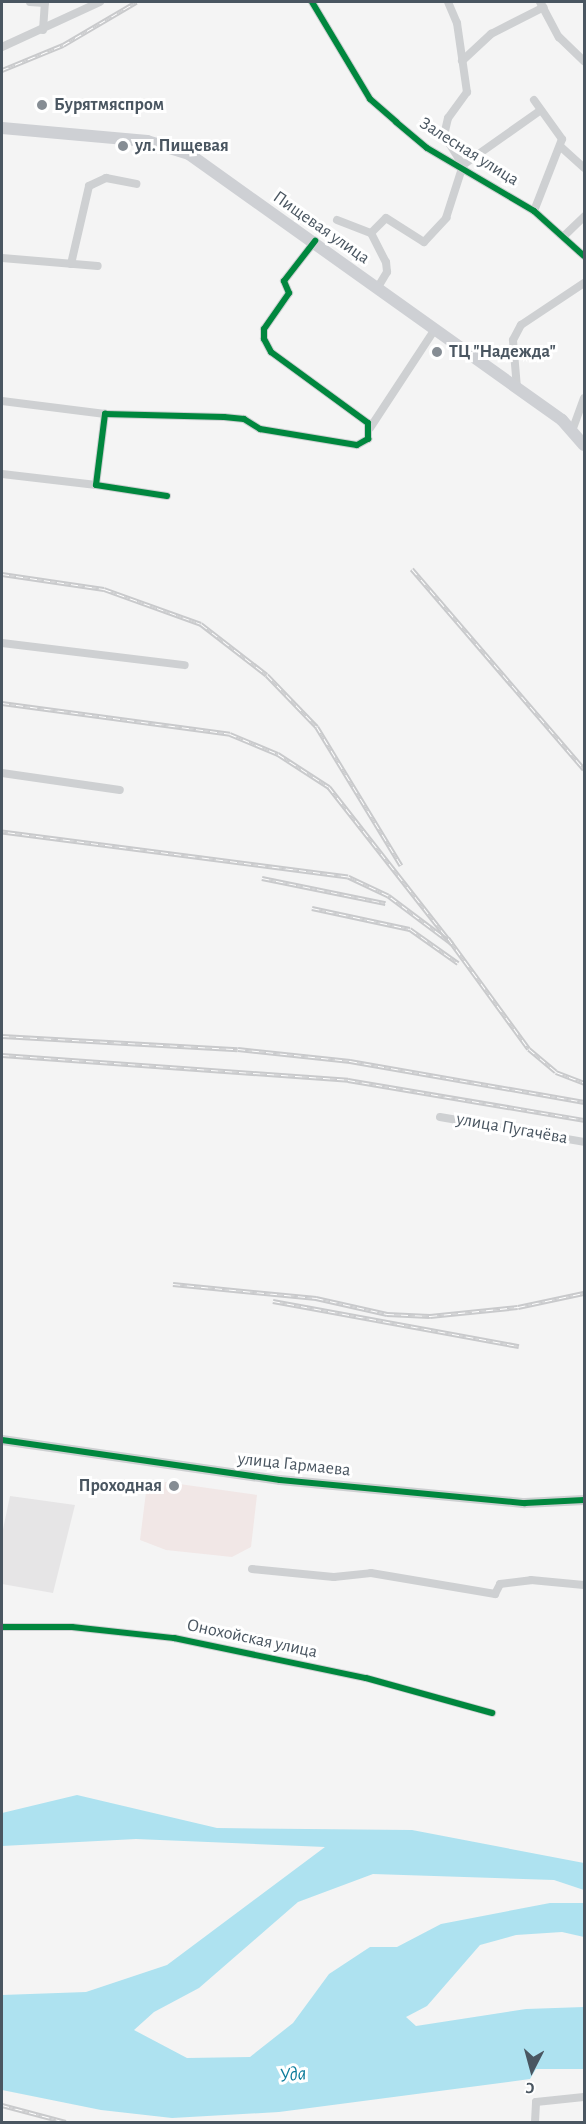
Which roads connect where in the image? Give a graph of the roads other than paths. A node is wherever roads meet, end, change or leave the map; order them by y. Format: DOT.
graph roads {
  1 [pos="30,2"];
  2 [pos="45,2"];
  3 [pos="100,2"];
  4 [pos="312,2"];
  5 [pos="448,2"];
  6 [pos="542,4"];
  7 [pos="43,30"];
  8 [pos="2,47"];
  9 [pos="462,61"];
  10 [pos="585,61"];
  11 [pos="534,100"];
  12 [pos="541,110"];
  13 [pos="2,128"];
  14 [pos="561,147"];
  15 [pos="463,165"];
  16 [pos="585,168"];
  17 [pos="136,184"];
  18 [pos="534,211"];
  19 [pos="585,217"];
  20 [pos="337,220"];
  21 [pos="371,233"];
  22 [pos="564,236"];
  23 [pos="315,241"];
  24 [pos="583,253"];
  25 [pos="2,258"];
  26 [pos="71,264"];
  27 [pos="98,266"];
  28 [pos="585,283"];
  29 [pos="378,287"];
  30 [pos="435,328"];
  31 [pos="517,388"];
  32 [pos="585,398"];
  33 [pos="2,401"];
  34 [pos="105,414"];
  35 [pos="370,428"];
  36 [pos="572,431"];
  37 [pos="585,445"];
  38 [pos="2,474"];
  39 [pos="96,485"];
  40 [pos="167,496"];
  41 [pos="2,643"];
  42 [pos="185,665"];
  43 [pos="2,773"];
  44 [pos="120,790"];
  45 [pos="440,1117"];
  46 [pos="585,1142"];
  47 [pos="2,1440"];
  48 [pos="585,1500"];
  49 [pos="252,1569"];
  50 [pos="585,1585"];
  51 [pos="2,1627"];
  52 [pos="492,1713"];
  53 [pos="585,2097"];
  54 [pos="534,2122"];
  1 -- 2 [label="street"];
  2 -- 7 [label="street"];
  3 -- 7 [label="street"];
  4 -- 15 [label="street, Залесная улица"];
  5 -- 9 [label="street"];
  6 -- 9 [label="street"];
  6 -- 10 [label="street"];
  7 -- 8 [label="street"];
  9 -- 15 [label="street"];
  11 -- 12 [label="street"];
  12 -- 14 [label="street"];
  12 -- 15 [label="street"];
  13 -- 23 [label="main road, Пищевая улица"];
  14 -- 16 [label="street"];
  14 -- 18 [label="street"];
  15 -- 18 [label="street, Залесная улица"];
  15 -- 21 [label="street"];
  17 -- 26 [label="street"];
  18 -- 22 [label="street, Залесная улица"];
  19 -- 22 [label="street"];
  20 -- 21 [label="street"];
  21 -- 29 [label="street"];
  22 -- 24 [label="street, Залесная улица"];
  23 -- 29 [label="main road, Пищевая улица"];
  23 -- 35 [label="street"];
  25 -- 26 [label="street"];
  26 -- 27 [label="street"];
  28 -- 31 [label="street"];
  29 -- 30 [label="main road, Пищевая улица"];
  30 -- 31 [label="main road, Пищевая улица"];
  30 -- 35 [label="street"];
  31 -- 36 [label="main road, Пищевая улица"];
  32 -- 36 [label="street"];
  33 -- 34 [label="street"];
  34 -- 35 [label="street"];
  34 -- 39 [label="street"];
  36 -- 37 [label="main road, Пищевая улица"];
  38 -- 39 [label="street"];
  39 -- 40 [label="street"];
  41 -- 42 [label="street"];
  43 -- 44 [label="street"];
  45 -- 46 [label="street, улица Пугачёва"];
  47 -- 48 [label="street, улица Гармаева"];
  49 -- 50 [label="street"];
  51 -- 52 [label="street, Онохойская улица"];
  53 -- 54 [label="street"];
}
